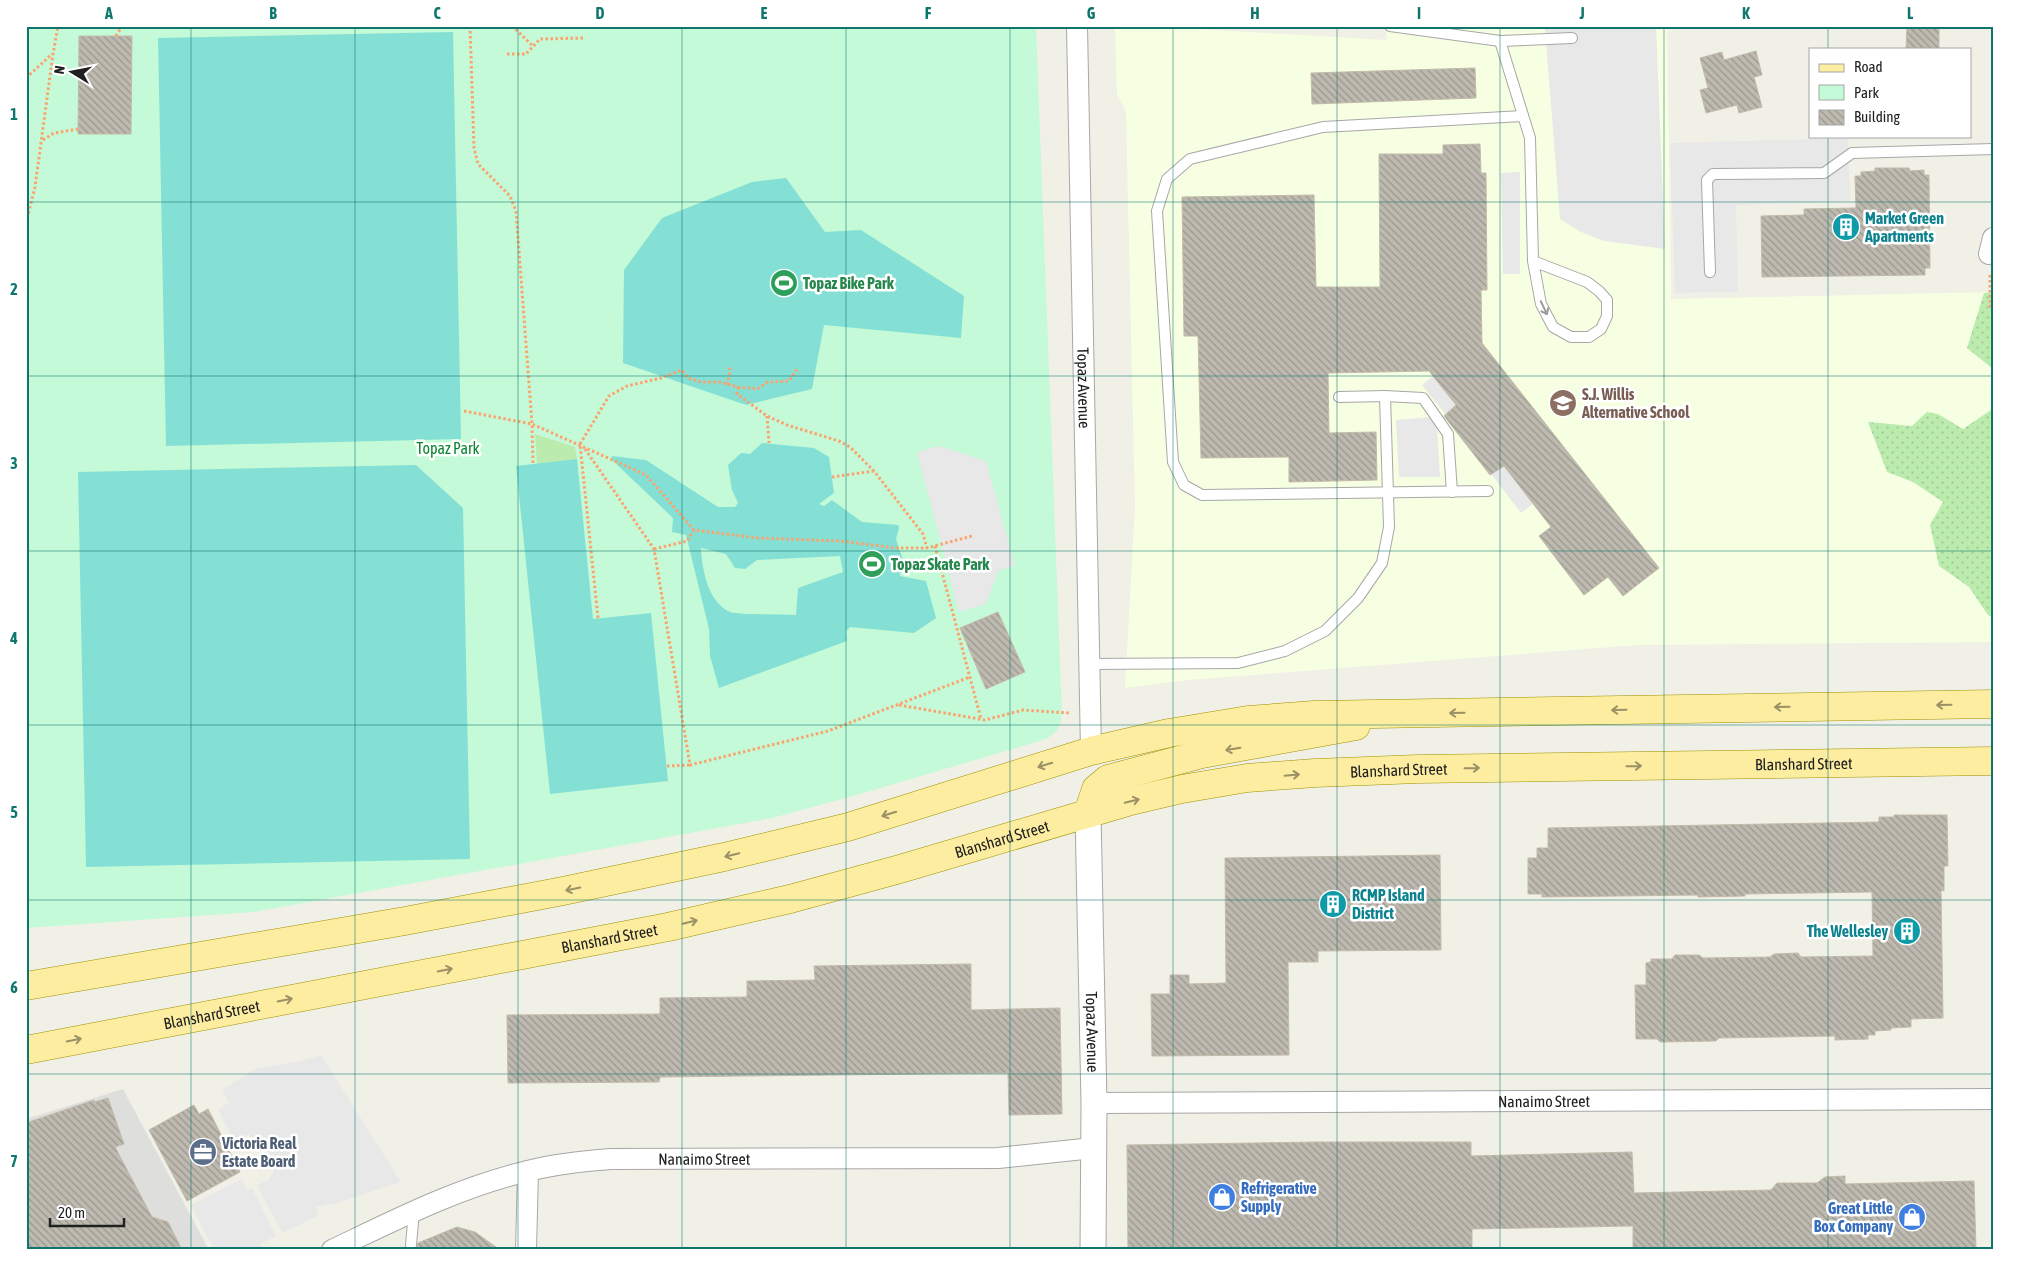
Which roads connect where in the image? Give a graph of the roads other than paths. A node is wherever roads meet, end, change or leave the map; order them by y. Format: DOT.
graph roads {
  1 [pos="1078,26"];
  2 [pos="1390,26"];
  3 [pos="1572,38"];
  4 [pos="1500,41"];
  5 [pos="1523,116"];
  6 [pos="1993,149"];
  7 [pos="1533,261"];
  8 [pos="1710,272"];
  9 [pos="1385,396"];
  10 [pos="1339,397"];
  11 [pos="1452,492"];
  12 [pos="1488,492"];
  13 [pos="1388,493"];
  14 [pos="1090,664"];
  15 [pos="1993,704"];
  16 [pos="1419,713"];
  17 [pos="1091,751"];
  18 [pos="1993,761"];
  19 [pos="1088,813"];
  20 [pos="26,986"];
  21 [pos="26,1050"];
  22 [pos="1993,1099"];
  23 [pos="1094,1103"];
  24 [pos="1093,1148"];
  25 [pos="528,1171"];
  26 [pos="414,1211"];
  27 [pos="411,1245"];
  28 [pos="332,1250"];
  29 [pos="526,1250"];
  30 [pos="1093,1250"];
  1 -- 14 [label="street, Topaz Avenue"];
  2 -- 4 [label="lane"];
  3 -- 4 [label="lane"];
  4 -- 5 [label="lane"];
  5 -- 7 [label="lane"];
  5 -- 13 [label="lane"];
  6 -- 8 [label="lane"];
  7 -- 7 [label="lane, one-way"];
  9 -- 10 [label="lane"];
  9 -- 11 [label="lane"];
  9 -- 13 [label="lane"];
  11 -- 12 [label="lane"];
  11 -- 13 [label="lane"];
  13 -- 14 [label="lane"];
  14 -- 17 [label="street, Topaz Avenue"];
  15 -- 16 [label="main road, one-way"];
  16 -- 17 [label="main road"];
  16 -- 19 [label="main road, one-way"];
  17 -- 20 [label="main road, one-way"];
  19 -- 18 [label="main road, Blanshard Street, one-way"];
  21 -- 19 [label="main road, Blanshard Street, one-way"];
  19 -- 23 [label="street, Topaz Avenue"];
  22 -- 23 [label="street, Nanaimo Street"];
  23 -- 24 [label="street, Topaz Avenue"];
  24 -- 25 [label="street, Nanaimo Street"];
  24 -- 30 [label="street, Topaz Avenue"];
  25 -- 26 [label="street, Nanaimo Street"];
  25 -- 29 [label="street"];
  26 -- 27 [label="lane"];
  26 -- 28 [label="street, Nanaimo Street"];
}
